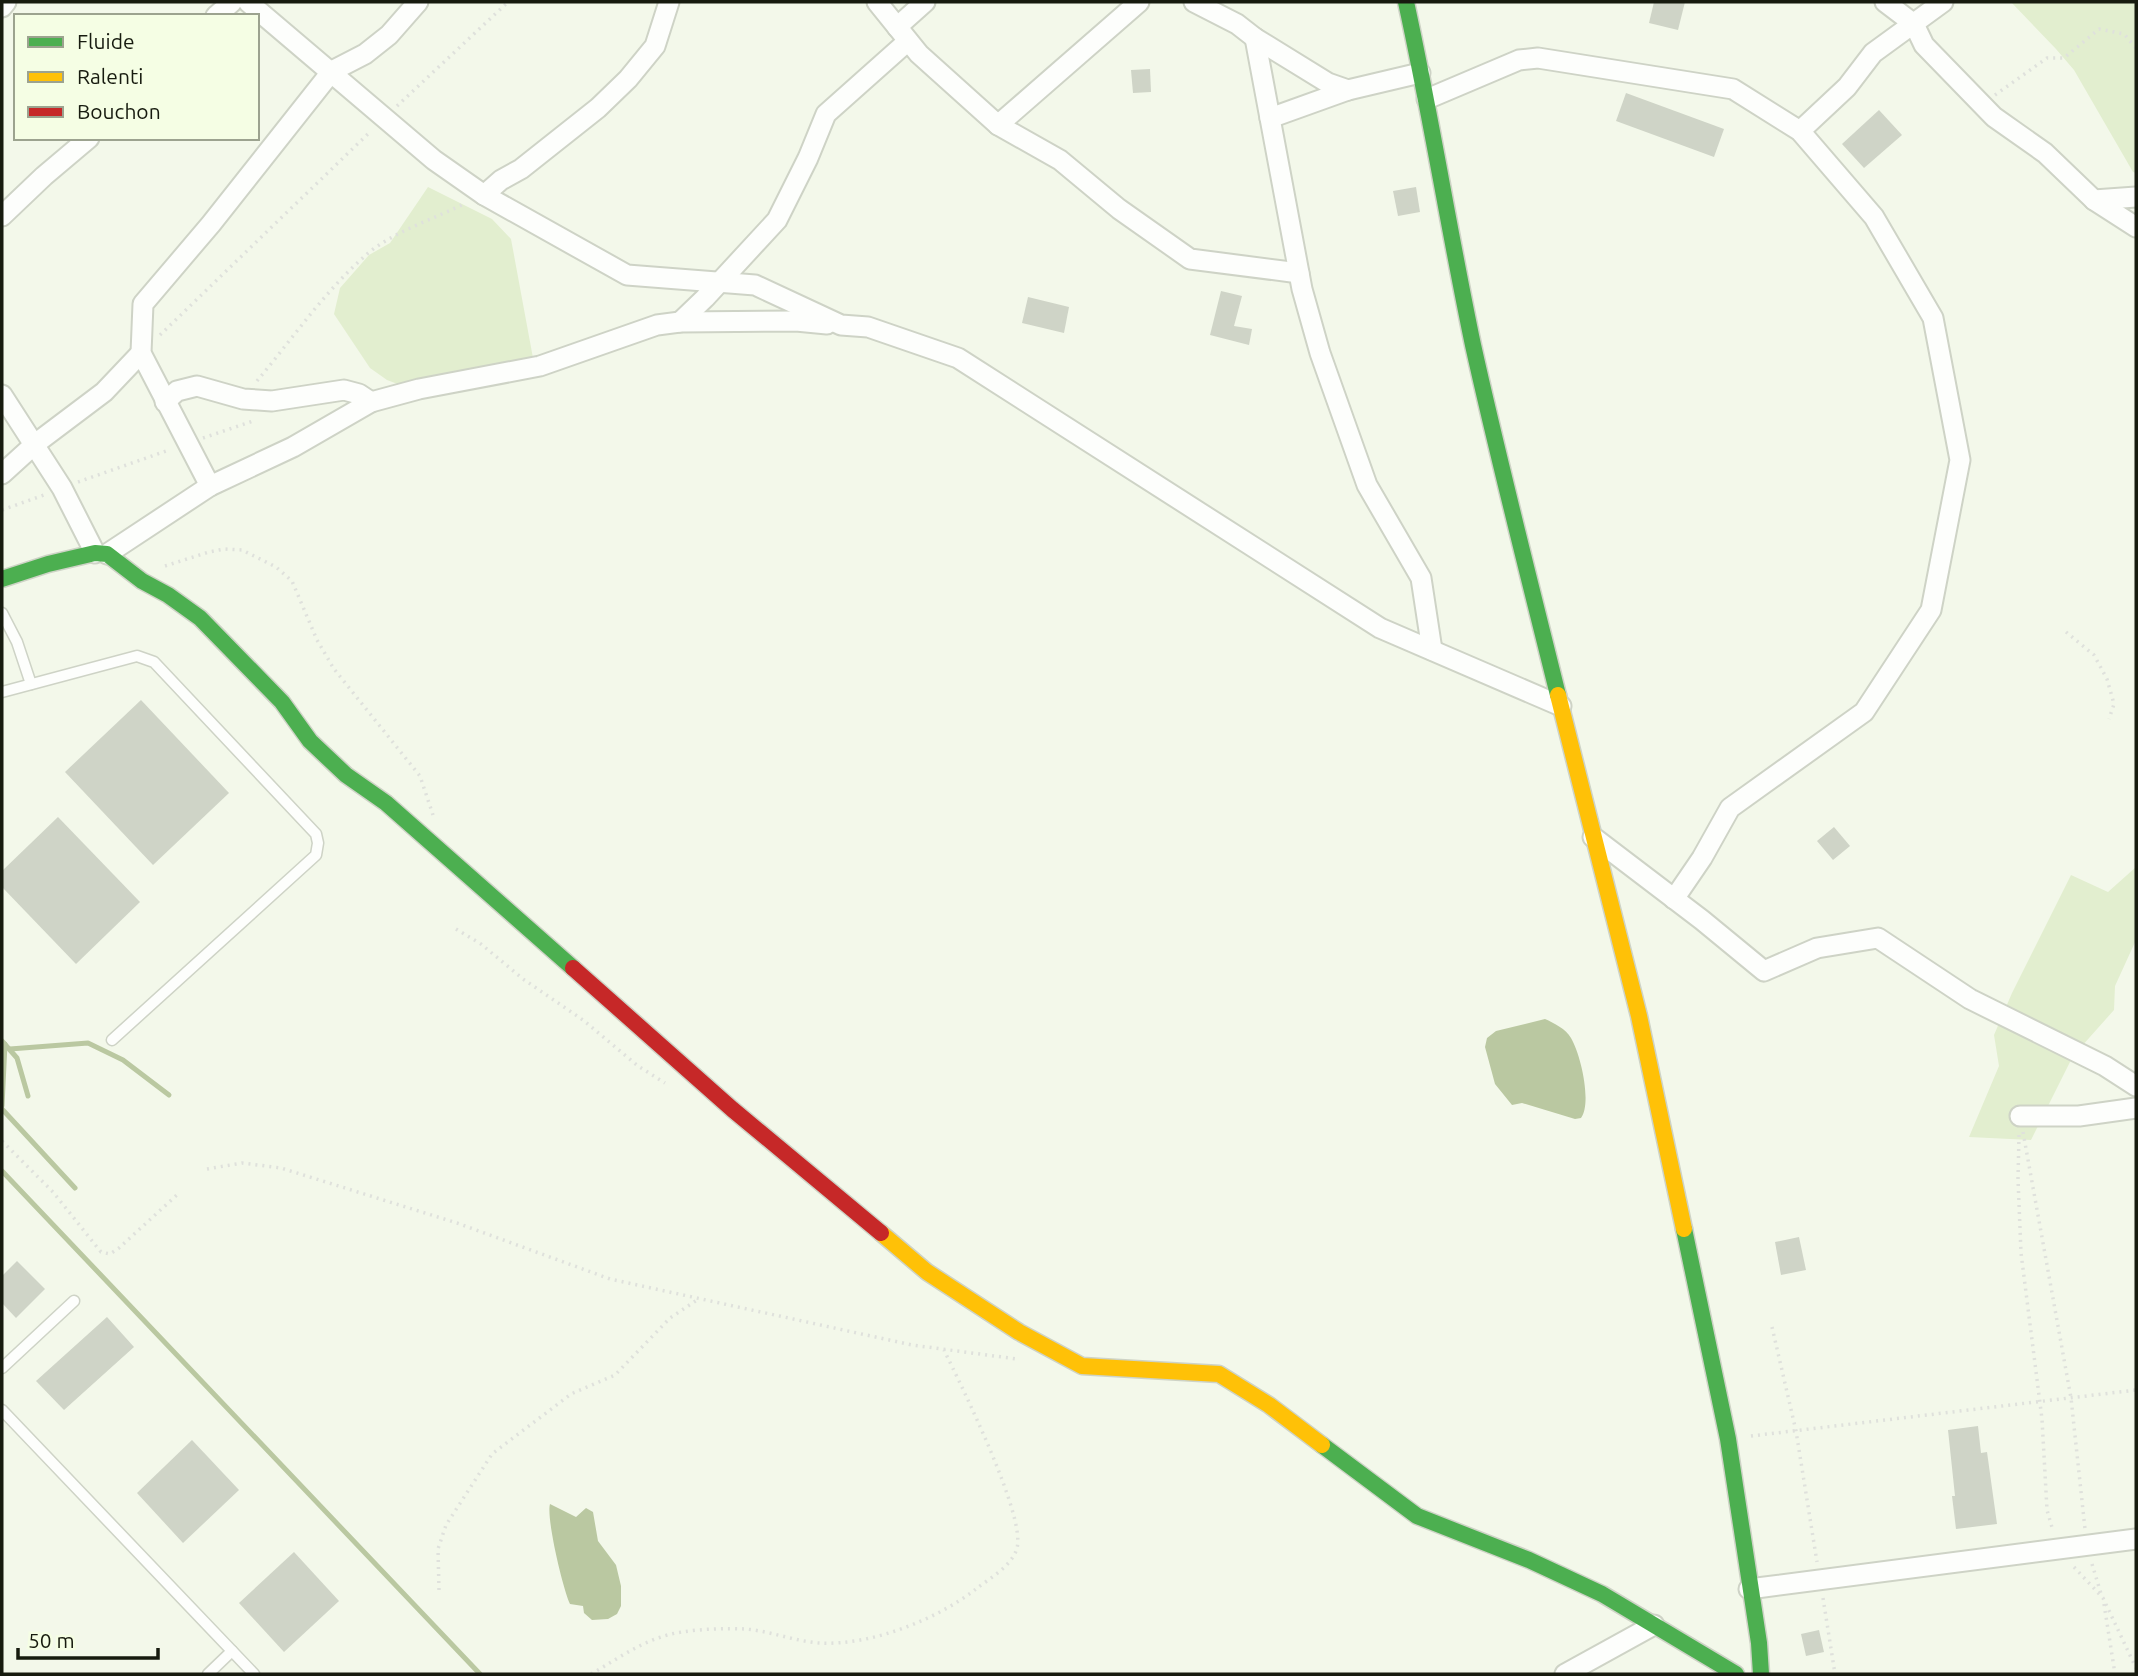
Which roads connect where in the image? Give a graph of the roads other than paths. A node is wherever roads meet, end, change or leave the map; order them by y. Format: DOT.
graph roads {
  1 [pos="232,2"];
  2 [pos="248,2"];
  3 [pos="418,2"];
  4 [pos="669,2"];
  5 [pos="877,2"];
  6 [pos="925,2"];
  7 [pos="1139,2"];
  8 [pos="1194,2"];
  9 [pos="1406,2"];
  10 [pos="1885,2"];
  11 [pos="1943,2"];
  12 [pos="218,14"];
  13 [pos="1914,24"];
  14 [pos="903,34"];
  15 [pos="1255,38"];
  16 [pos="365,54"];
  17 [pos="332,71"];
  18 [pos="1420,73"];
  19 [pos="1348,90"];
  20 [pos="356,93"];
  21 [pos="1427,99"];
  22 [pos="1269,118"];
  23 [pos="998,125"];
  24 [pos="1800,131"];
  25 [pos="87,140"];
  26 [pos="484,195"];
  27 [pos="2136,197"];
  28 [pos="2094,200"];
  29 [pos="2,216"];
  30 [pos="2136,228"];
  31 [pos="1299,273"];
  32 [pos="719,282"];
  33 [pos="680,322"];
  34 [pos="841,325"];
  35 [pos="141,353"];
  36 [pos="2,395"];
  37 [pos="165,402"];
  38 [pos="371,402"];
  39 [pos="35,444"];
  40 [pos="2,474"];
  41 [pos="210,486"];
  42 [pos="101,554"];
  43 [pos="2,579"];
  44 [pos="2,613"];
  45 [pos="1432,650"];
  46 [pos="31,684"];
  47 [pos="2,692"];
  48 [pos="1561,706"];
  49 [pos="1593,837"];
  50 [pos="1674,899"];
  51 [pos="112,1040"];
  52 [pos="2136,1086"];
  53 [pos="2136,1108"];
  54 [pos="2020,1116"];
  55 [pos="74,1301"];
  56 [pos="2,1368"];
  57 [pos="2,1410"];
  58 [pos="2136,1539"];
  59 [pos="1749,1589"];
  60 [pos="1654,1625"];
  61 [pos="232,1651"];
  62 [pos="208,1674"];
  63 [pos="254,1674"];
  64 [pos="1565,1674"];
  65 [pos="1736,1674"];
  66 [pos="1761,1674"];
  1 -- 12 [label="street"];
  2 -- 17 [label="street"];
  3 -- 16 [label="street"];
  4 -- 26 [label="street"];
  5 -- 14 [label="street"];
  6 -- 14 [label="street"];
  7 -- 23 [label="street"];
  8 -- 15 [label="street"];
  9 -- 18 [label="street"];
  10 -- 13 [label="street"];
  11 -- 13 [label="street"];
  13 -- 24 [label="street"];
  13 -- 28 [label="street"];
  14 -- 23 [label="street"];
  14 -- 32 [label="street"];
  15 -- 19 [label="street"];
  15 -- 22 [label="street"];
  16 -- 17 [label="street"];
  16 -- 20 [label="street"];
  17 -- 20 [label="street"];
  17 -- 35 [label="street"];
  18 -- 19 [label="street"];
  18 -- 21 [label="street"];
  19 -- 22 [label="street"];
  20 -- 26 [label="street"];
  21 -- 24 [label="street"];
  21 -- 48 [label="street"];
  22 -- 31 [label="street"];
  23 -- 31 [label="street"];
  24 -- 50 [label="street"];
  25 -- 29 [label="street"];
  26 -- 32 [label="street"];
  27 -- 28 [label="street"];
  28 -- 30 [label="street"];
  31 -- 45 [label="street"];
  32 -- 33 [label="street"];
  32 -- 34 [label="street"];
  33 -- 34 [label="street"];
  33 -- 38 [label="street"];
  34 -- 45 [label="street"];
  35 -- 37 [label="street"];
  35 -- 39 [label="street"];
  36 -- 39 [label="street"];
  37 -- 38 [label="street"];
  37 -- 41 [label="street"];
  38 -- 41 [label="street"];
  39 -- 40 [label="street"];
  39 -- 42 [label="street"];
  41 -- 42 [label="street"];
  42 -- 43 [label="street"];
  42 -- 60 [label="street"];
  44 -- 46 [label="lane"];
  45 -- 48 [label="street"];
  46 -- 47 [label="lane"];
  46 -- 51 [label="lane"];
  48 -- 49 [label="street"];
  49 -- 50 [label="street"];
  49 -- 59 [label="street"];
  50 -- 52 [label="street"];
  53 -- 54 [label="street"];
  55 -- 56 [label="lane"];
  57 -- 61 [label="lane"];
  58 -- 59 [label="street"];
  59 -- 66 [label="street"];
  60 -- 64 [label="street"];
  60 -- 65 [label="street"];
  61 -- 62 [label="lane"];
  61 -- 63 [label="lane"];
}
